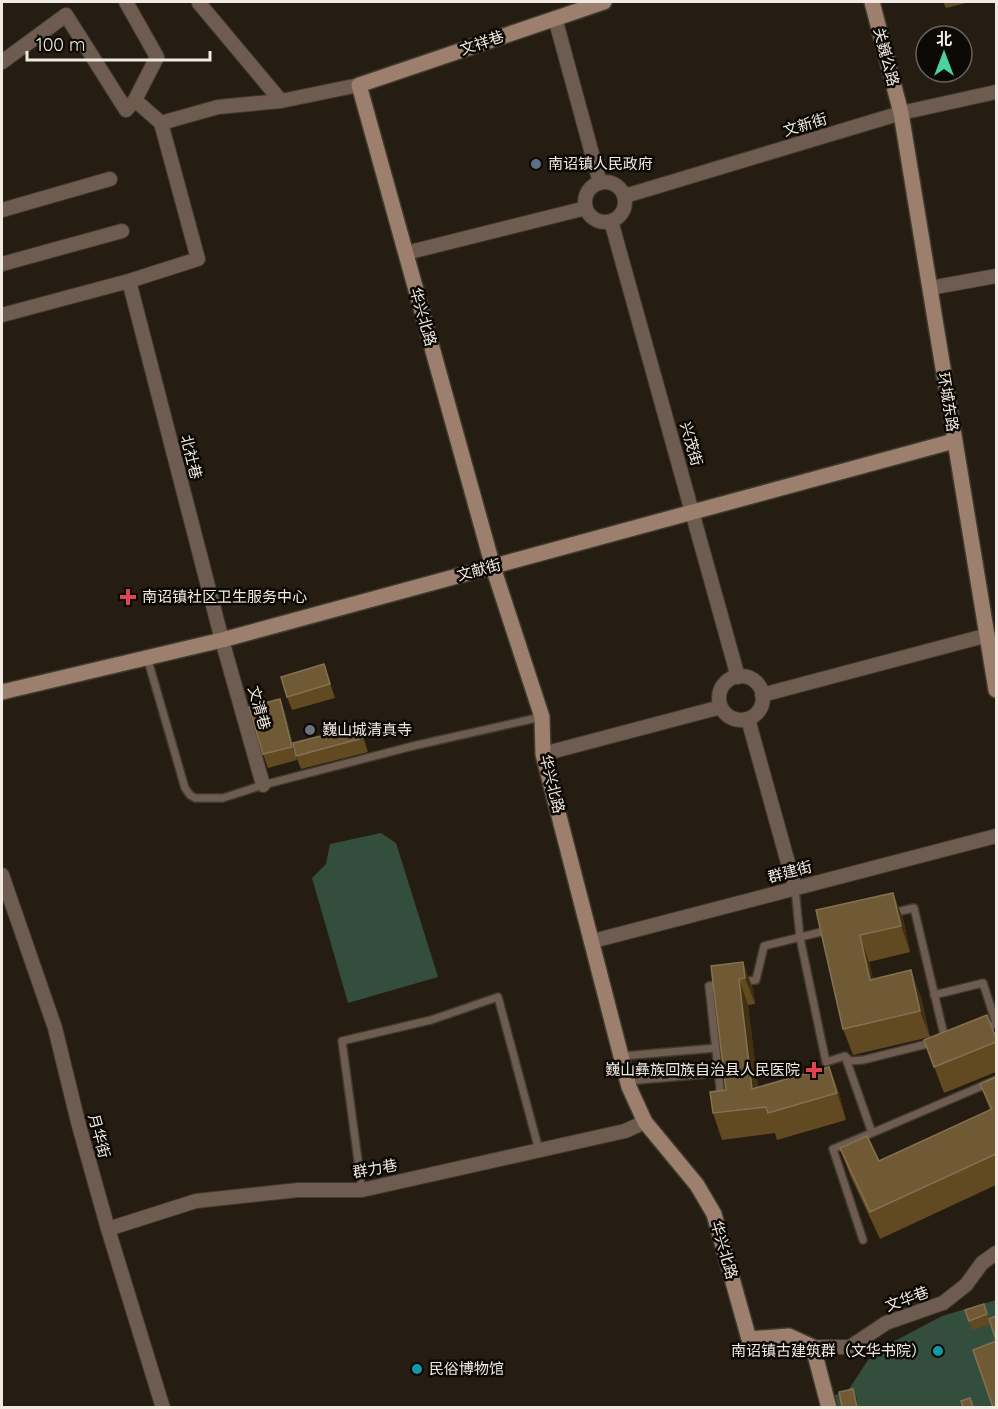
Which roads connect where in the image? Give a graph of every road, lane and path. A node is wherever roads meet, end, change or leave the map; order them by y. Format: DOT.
graph roads {
  1 [pos="126,2"];
  2 [pos="604,2"];
  3 [pos="872,2"];
  4 [pos="199,3"];
  5 [pos="555,18"];
  6 [pos="2,62"];
  7 [pos="359,85"];
  8 [pos="996,92"];
  9 [pos="135,100"];
  10 [pos="281,101"];
  11 [pos="901,113"];
  12 [pos="161,123"];
  13 [pos="110,179"];
  14 [pos="600,183"];
  15 [pos="625,196"];
  16 [pos="586,207"];
  17 [pos="2,210"];
  18 [pos="611,221"];
  19 [pos="122,231"];
  20 [pos="406,253"];
  21 [pos="2,264"];
  22 [pos="996,276"];
  23 [pos="129,281"];
  24 [pos="930,288"];
  25 [pos="2,315"];
  26 [pos="954,441"];
  27 [pos="693,512"];
  28 [pos="493,567"];
  29 [pos="988,635"];
  30 [pos="222,640"];
  31 [pos="147,657"];
  32 [pos="738,676"];
  33 [pos="996,690"];
  34 [pos="2,692"];
  35 [pos="762,695"];
  36 [pos="721,707"];
  37 [pos="542,717"];
  38 [pos="748,719"];
  39 [pos="543,754"];
  40 [pos="263,786"];
  41 [pos="996,836"];
  42 [pos="2,875"];
  43 [pos="795,888"];
  44 [pos="880,917"];
  45 [pos="834,929"];
  46 [pos="800,938"];
  47 [pos="593,941"];
  48 [pos="934,995"];
  49 [pos="996,1024"];
  50 [pos="976,1030"];
  51 [pos="955,1036"];
  52 [pos="945,1039"];
  53 [pos="716,1048"];
  54 [pos="622,1056"];
  55 [pos="845,1056"];
  56 [pos="718,1073"];
  57 [pos="996,1080"];
  58 [pos="628,1081"];
  59 [pos="722,1106"];
  60 [pos="645,1122"];
  61 [pos="872,1133"];
  62 [pos="539,1150"];
  63 [pos="362,1190"];
  64 [pos="108,1230"];
  65 [pos="863,1240"];
  66 [pos="996,1253"];
  67 [pos="813,1347"];
  68 [pos="163,1407"];
  69 [pos="829,1407"];
  1 -- 9 [label="street"];
  2 -- 5 [label="street, 文祥巷"];
  3 -- 11 [label="street, 关巍公路"];
  4 -- 10 [label="street"];
  5 -- 7 [label="street, 文祥巷"];
  5 -- 14 [label="street"];
  6 -- 9 [label="street"];
  7 -- 10 [label="street"];
  7 -- 20 [label="street, 华兴北路"];
  8 -- 11 [label="street, 文新街"];
  9 -- 12 [label="street"];
  10 -- 12 [label="street"];
  11 -- 15 [label="street, 文新街"];
  11 -- 24 [label="street, 环城东路"];
  12 -- 23 [label="street"];
  13 -- 17 [label="street"];
  14 -- 15 [label="street"];
  14 -- 16 [label="street"];
  15 -- 18 [label="street"];
  16 -- 18 [label="street"];
  16 -- 20 [label="street"];
  18 -- 27 [label="street, 兴茂街"];
  19 -- 21 [label="street"];
  20 -- 28 [label="street, 华兴北路"];
  22 -- 24 [label="street"];
  23 -- 25 [label="street"];
  23 -- 30 [label="street, 北社巷"];
  24 -- 26 [label="street, 环城东路"];
  26 -- 27 [label="street, 文献街"];
  26 -- 29 [label="street, 环城东路"];
  27 -- 28 [label="street, 文献街"];
  27 -- 32 [label="street, 兴茂街"];
  28 -- 30 [label="street, 文献街"];
  28 -- 37 [label="street, 华兴北路"];
  29 -- 33 [label="street, 环城东路"];
  29 -- 35 [label="street"];
  30 -- 31 [label="street, 文献街"];
  30 -- 40 [label="street, 文清巷"];
  31 -- 34 [label="street, 文献街"];
  31 -- 40 [label="lane"];
  32 -- 35 [label="street"];
  32 -- 36 [label="street"];
  35 -- 38 [label="street"];
  36 -- 38 [label="street"];
  36 -- 39 [label="street"];
  37 -- 39 [label="street, 华兴北路"];
  37 -- 40 [label="lane"];
  38 -- 43 [label="street"];
  39 -- 47 [label="street, 华兴北路"];
  41 -- 43 [label="street, 群建街"];
  42 -- 64 [label="street, 月华街"];
  43 -- 46 [label="lane"];
  43 -- 47 [label="street, 群建街"];
  44 -- 48 [label="lane"];
  45 -- 46 [label="lane"];
  46 -- 53 [label="lane"];
  46 -- 55 [label="lane"];
  47 -- 54 [label="street, 华兴北路"];
  48 -- 49 [label="lane"];
  48 -- 52 [label="lane"];
  49 -- 50 [label="lane"];
  51 -- 52 [label="lane"];
  52 -- 55 [label="lane"];
  53 -- 54 [label="lane"];
  53 -- 56 [label="lane"];
  54 -- 58 [label="street, 华兴北路"];
  55 -- 61 [label="lane"];
  56 -- 58 [label="lane"];
  56 -- 59 [label="lane"];
  57 -- 61 [label="lane"];
  58 -- 60 [label="street, 华兴北路"];
  60 -- 62 [label="street, 群力巷"];
  60 -- 67 [label="street, 华兴北路"];
  61 -- 65 [label="lane"];
  62 -- 63 [label="street, 群力巷"];
  62 -- 63 [label="lane"];
  63 -- 64 [label="street, 群力巷"];
  64 -- 68 [label="street, 月华街"];
  66 -- 67 [label="street, 文华巷"];
  67 -- 69 [label="street"];
}
